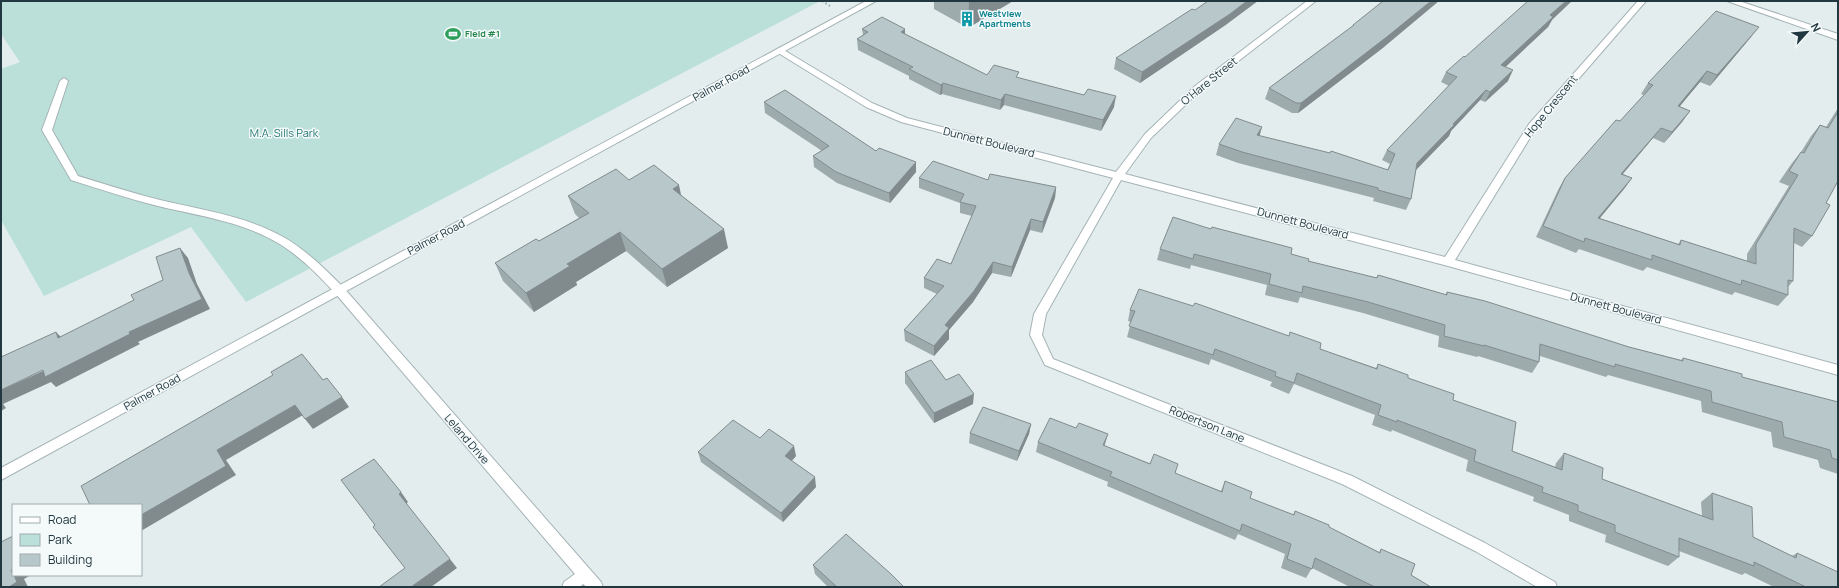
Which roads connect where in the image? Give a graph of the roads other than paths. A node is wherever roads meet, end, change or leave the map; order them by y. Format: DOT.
graph roads {
  1 [pos="872,1"];
  2 [pos="1312,1"];
  3 [pos="1642,1"];
  4 [pos="1731,1"];
  5 [pos="1838,37"];
  6 [pos="779,51"];
  7 [pos="64,81"];
  8 [pos="1119,175"];
  9 [pos="1448,262"];
  10 [pos="339,290"];
  11 [pos="1838,370"];
  12 [pos="1,474"];
  13 [pos="584,575"];
  14 [pos="568,587"];
  15 [pos="596,587"];
  16 [pos="1550,587"];
  1 -- 6 [label="street, Palmer Road"];
  2 -- 8 [label="street, O'Hare Street"];
  3 -- 9 [label="street, Hope Crescent"];
  4 -- 5 [label="street"];
  6 -- 8 [label="street, Dunnett Boulevard"];
  6 -- 10 [label="street, Palmer Road"];
  7 -- 10 [label="street, Leland Drive"];
  8 -- 9 [label="street, Dunnett Boulevard"];
  8 -- 16 [label="street, Robertson Lane"];
  9 -- 11 [label="street, Dunnett Boulevard"];
  10 -- 12 [label="street, Palmer Road"];
  10 -- 13 [label="street, Leland Drive"];
  13 -- 14 [label="street"];
  13 -- 15 [label="street, Leland Drive"];
}
